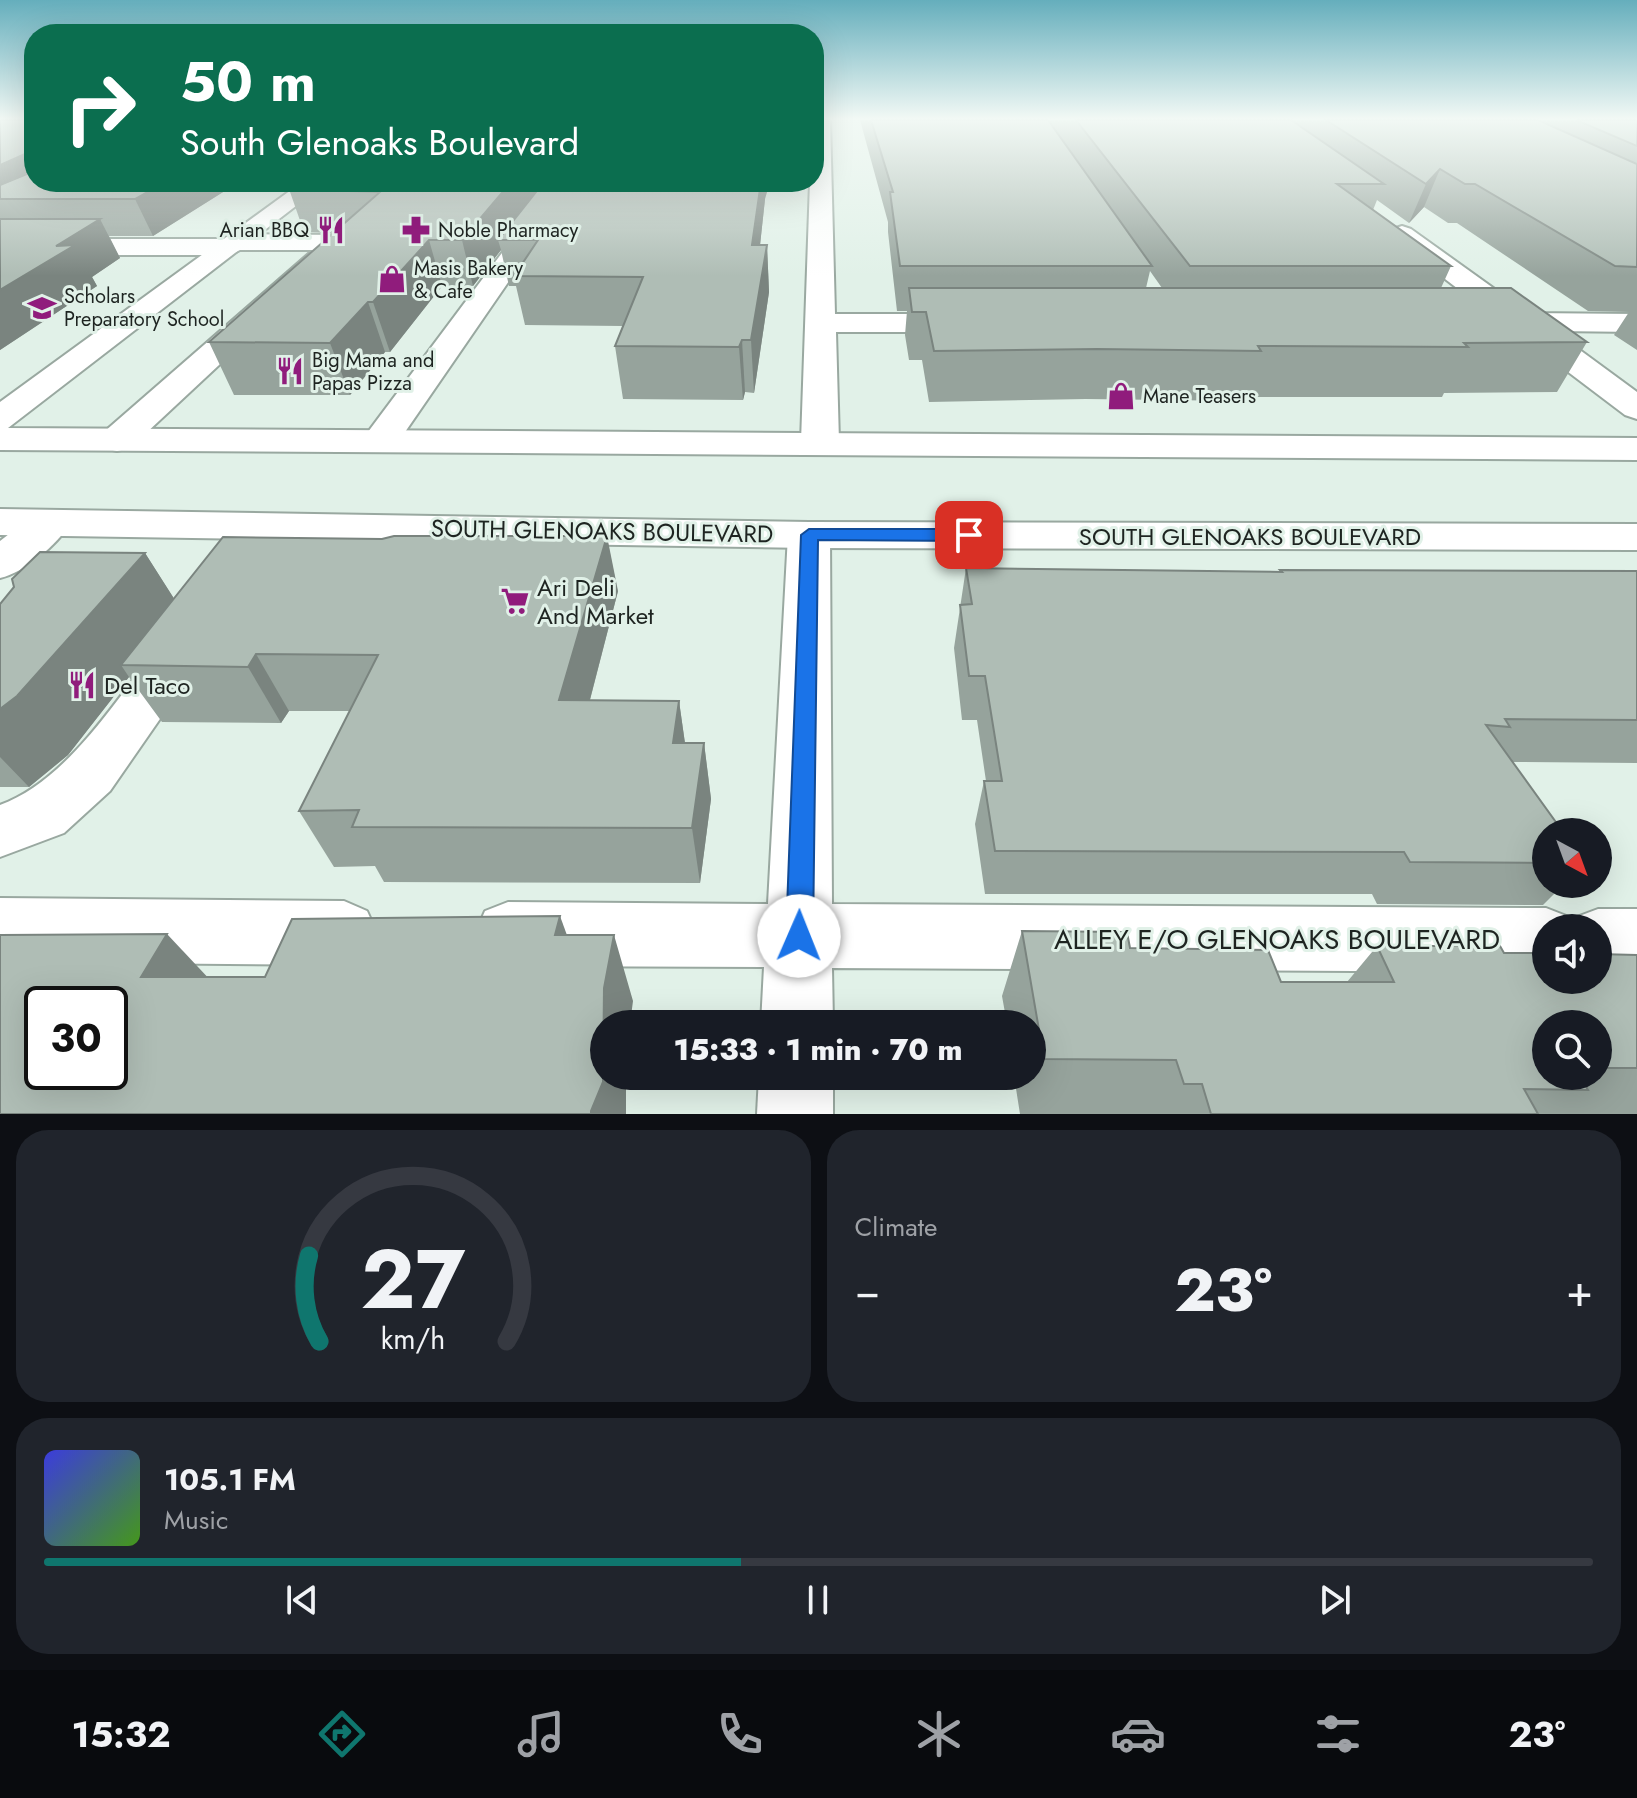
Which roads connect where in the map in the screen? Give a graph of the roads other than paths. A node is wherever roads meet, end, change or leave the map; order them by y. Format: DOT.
graph roads {
  1 [pos="302,192"];
  2 [pos="559,192"];
  3 [pos="820,192"];
  4 [pos="1385,221"];
  5 [pos="232,244"];
  6 [pos="0,247"];
  7 [pos="1475,322"];
  8 [pos="1521,322"];
  9 [pos="819,323"];
  10 [pos="993,323"];
  11 [pos="1637,323"];
  12 [pos="1637,408"];
  13 [pos="0,419"];
  14 [pos="0,439"];
  15 [pos="117,440"];
  16 [pos="381,440"];
  17 [pos="820,442"];
  18 [pos="1637,449"];
  19 [pos="0,522"];
  20 [pos="50,523"];
  21 [pos="275,526"];
  22 [pos="809,535"];
  23 [pos="1637,537"];
  24 [pos="0,564"];
  25 [pos="243,569"];
  26 [pos="208,616"];
  27 [pos="0,831"];
  28 [pos="799,936"];
  29 [pos="7,940"];
  30 [pos="1532,940"];
  31 [pos="797,1010"];
  32 [pos="796,1090"];
  33 [pos="795,1114"];
  1 -- 5 [label="main road"];
  2 -- 16 [label="main road"];
  3 -- 9 [label="main road"];
  4 -- 8 [label="main road"];
  5 -- 6 [label="main road"];
  5 -- 13 [label="main road"];
  5 -- 15 [label="main road"];
  7 -- 8 [label="main road"];
  8 -- 11 [label="main road"];
  8 -- 12 [label="main road"];
  9 -- 10 [label="main road"];
  9 -- 17 [label="main road"];
  14 -- 15 [label="main road"];
  15 -- 16 [label="main road"];
  16 -- 17 [label="main road"];
  17 -- 18 [label="main road"];
  19 -- 20 [label="main road, SOUTH GLENOAKS BOULEVARD"];
  20 -- 21 [label="main road, SOUTH GLENOAKS BOULEVARD"];
  20 -- 24 [label="main road"];
  21 -- 22 [label="main road, SOUTH GLENOAKS BOULEVARD"];
  21 -- 25 [label="main road"];
  22 -- 23 [label="main road, SOUTH GLENOAKS BOULEVARD"];
  22 -- 28 [label="main road"];
  26 -- 27 [label="main road"];
  28 -- 29 [label="main road, ALLEY E/O GLENOAKS BOULEVARD"];
  28 -- 30 [label="main road, ALLEY E/O GLENOAKS BOULEVARD"];
  28 -- 31 [label="main road"];
  32 -- 33 [label="main road"];
}
